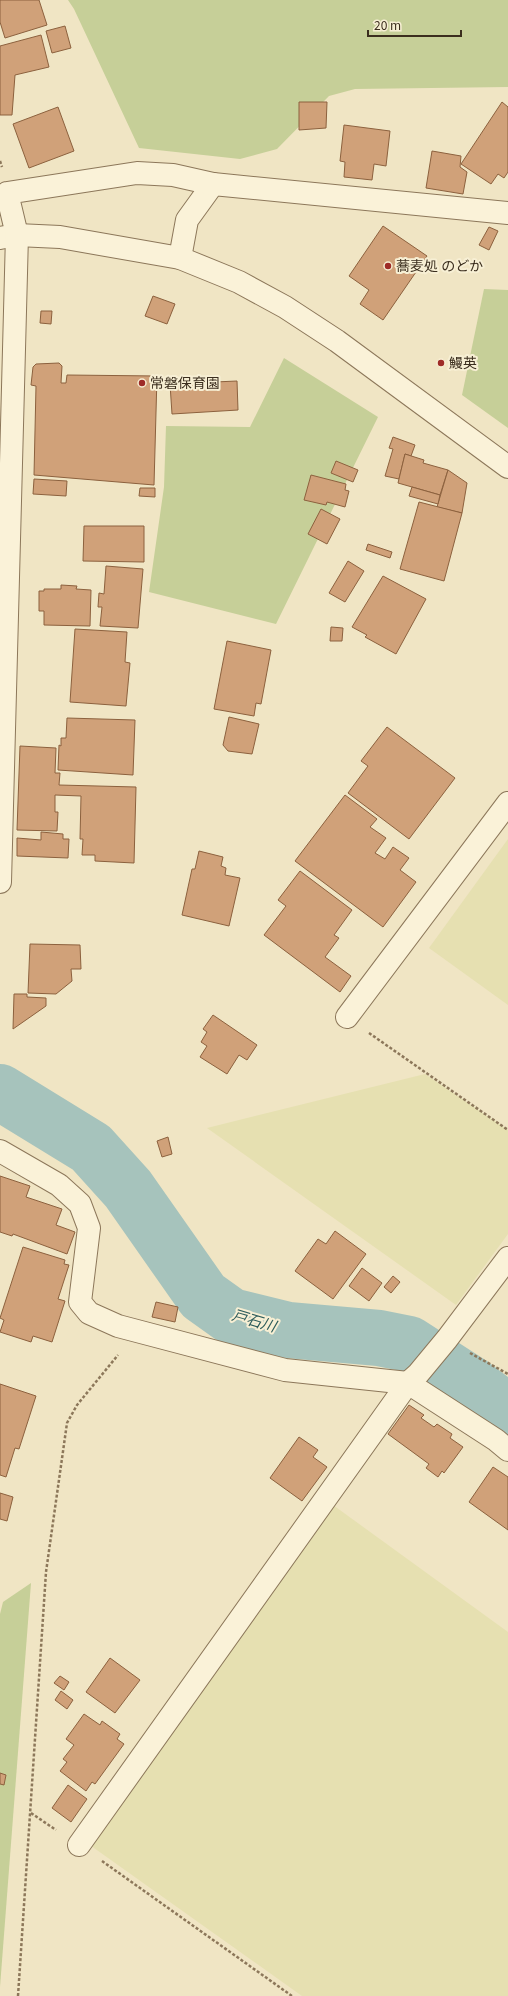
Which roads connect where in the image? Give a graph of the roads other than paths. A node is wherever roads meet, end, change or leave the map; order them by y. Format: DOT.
graph roads {
  1 [pos="213,184"];
  2 [pos="508,213"];
  3 [pos="6,237"];
  4 [pos="180,258"];
  5 [pos="508,467"];
  6 [pos="508,803"];
  7 [pos="0,882"];
  8 [pos="347,1017"];
  9 [pos="0,1151"];
  10 [pos="508,1258"];
  11 [pos="413,1379"];
  12 [pos="508,1450"];
  13 [pos="79,1845"];
  1 -- 2 [label="street"];
  1 -- 3 [label="street"];
  1 -- 4 [label="street"];
  3 -- 4 [label="street"];
  3 -- 7 [label="street"];
  4 -- 5 [label="street"];
  6 -- 8 [label="street"];
  9 -- 11 [label="street"];
  10 -- 11 [label="street"];
  11 -- 12 [label="street"];
  11 -- 13 [label="street"];
}
